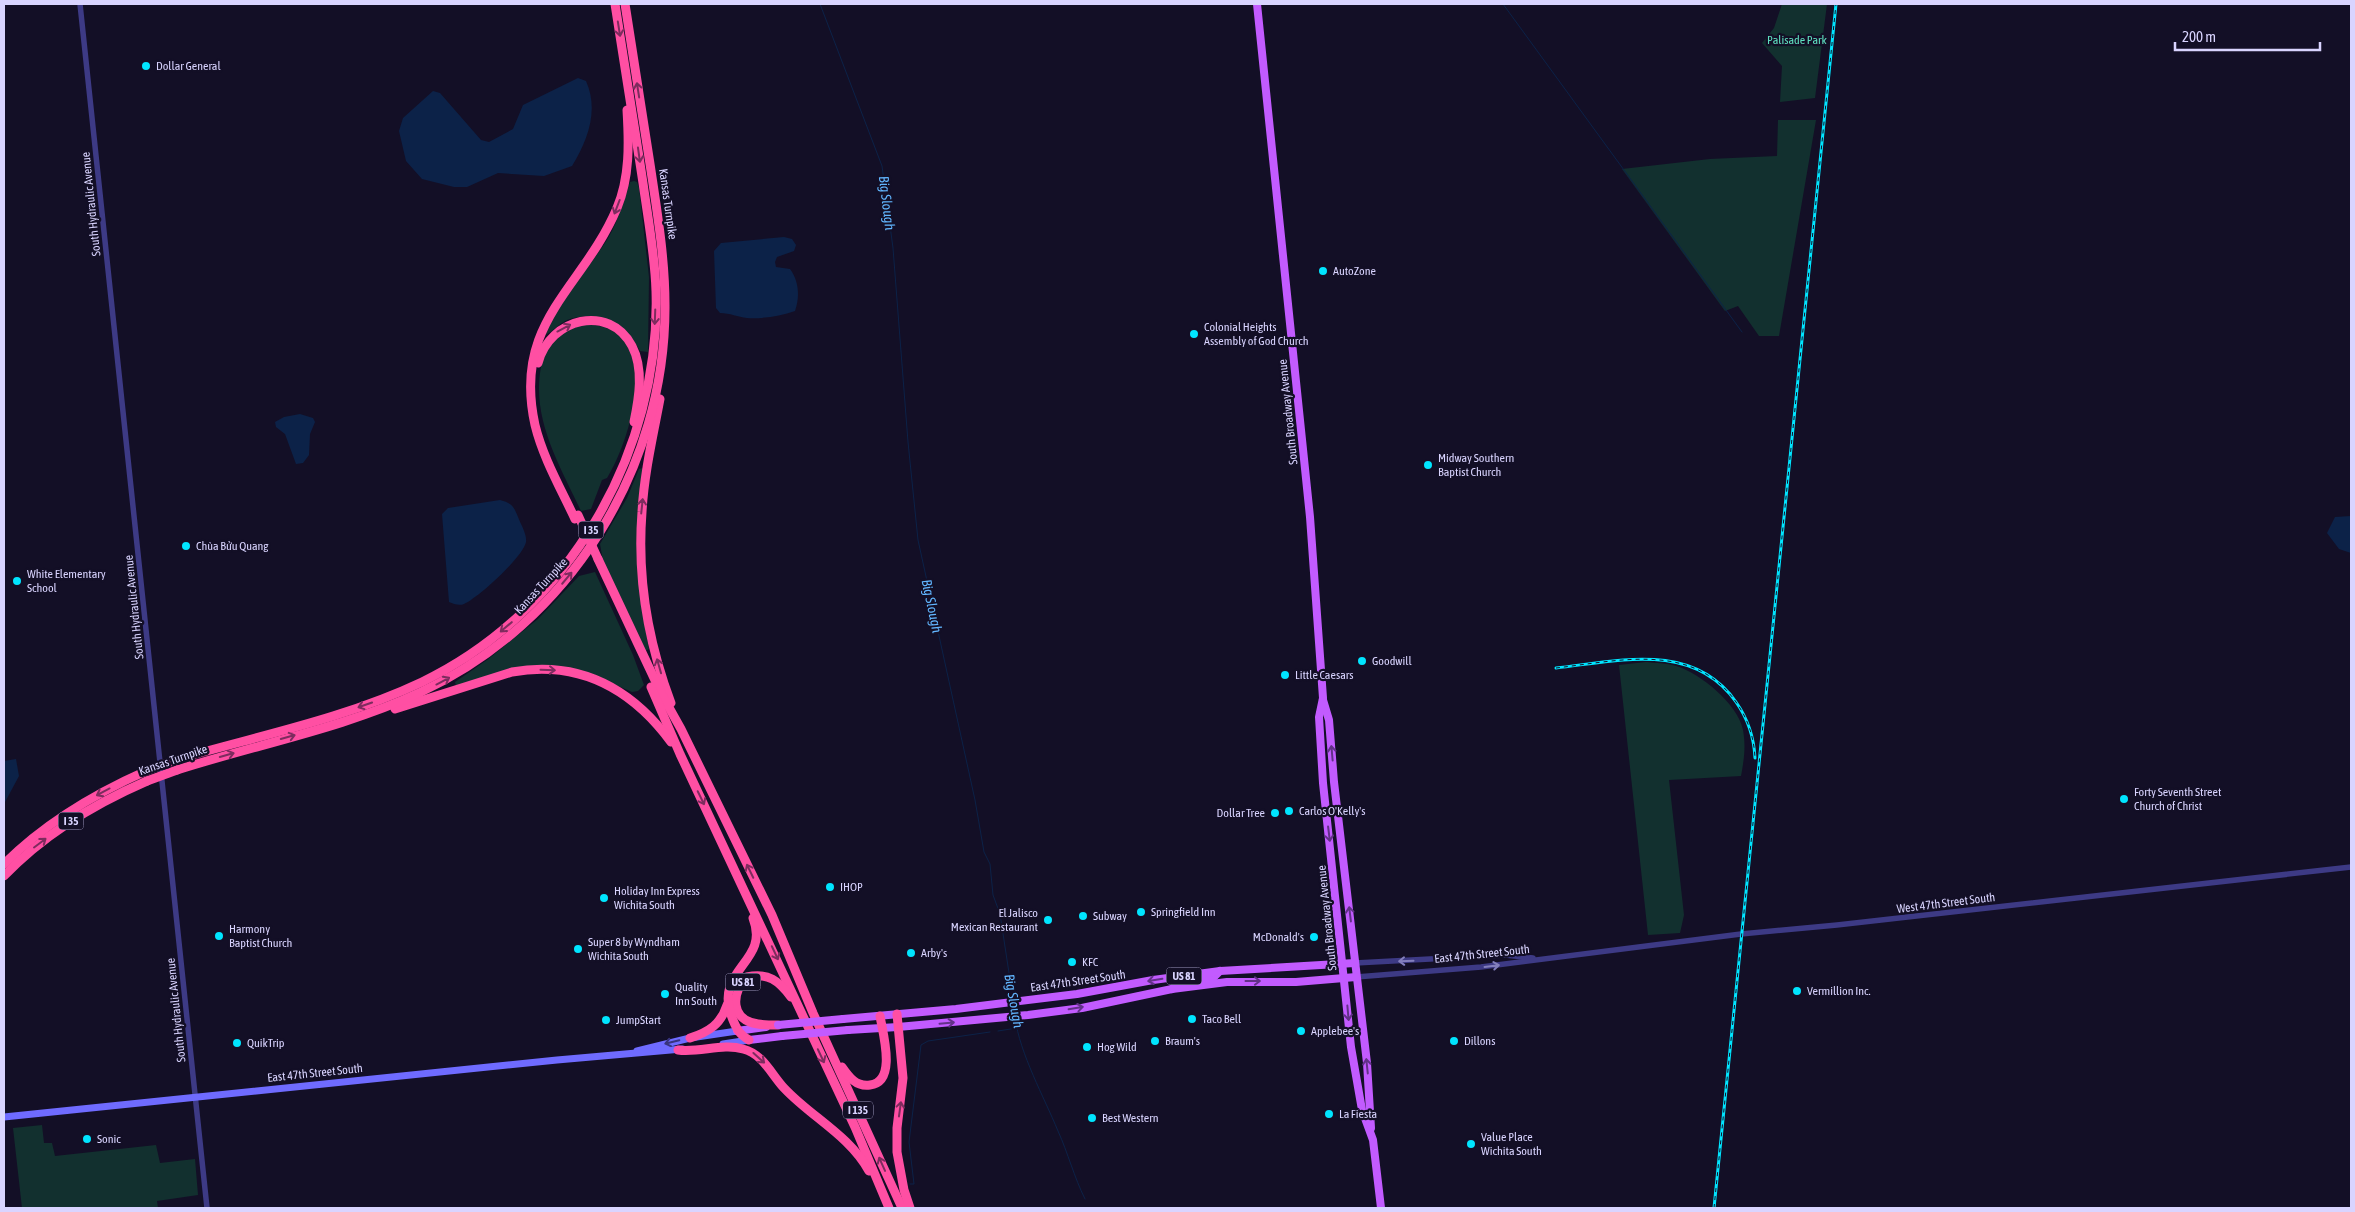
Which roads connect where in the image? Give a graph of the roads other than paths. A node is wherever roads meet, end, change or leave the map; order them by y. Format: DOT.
graph roads {
  1 [pos="80,4"];
  2 [pos="615,4"];
  3 [pos="625,4"];
  4 [pos="1257,4"];
  5 [pos="623,55"];
  6 [pos="664,345"];
  7 [pos="576,517"];
  8 [pos="599,517"];
  9 [pos="597,562"];
  10 [pos="1323,698"];
  11 [pos="333,724"];
  12 [pos="681,729"];
  13 [pos="680,754"];
  14 [pos="732,862"];
  15 [pos="4,864"];
  16 [pos="2351,867"];
  17 [pos="4,876"];
  18 [pos="1542,958"];
  19 [pos="1343,963"];
  20 [pos="1355,963"];
  21 [pos="1276,968"];
  22 [pos="1220,971"];
  23 [pos="1356,977"];
  24 [pos="1345,978"];
  25 [pos="1227,982"];
  26 [pos="1172,989"];
  27 [pos="727,1006"];
  28 [pos="802,1012"];
  29 [pos="897,1014"];
  30 [pos="880,1016"];
  31 [pos="778,1025"];
  32 [pos="898,1027"];
  33 [pos="882,1028"];
  34 [pos="737,1031"];
  35 [pos="690,1038"];
  36 [pos="749,1040"];
  37 [pos="678,1050"];
  38 [pos="630,1053"];
  39 [pos="834,1057"];
  40 [pos="195,1097"];
  41 [pos="4,1117"];
  42 [pos="1371,1133"];
  43 [pos="888,1206"];
  44 [pos="207,1208"];
  45 [pos="902,1208"];
  46 [pos="910,1208"];
  47 [pos="1381,1208"];
  1 -- 40 [label="street, South Hydraulic Avenue"];
  2 -- 5 [label="highway, Kansas Turnpike / I 35, one-way"];
  6 -- 3 [label="highway, Kansas Turnpike / I 35, one-way"];
  4 -- 10 [label="main road, South Broadway Avenue"];
  5 -- 7 [label="highway, one-way"];
  5 -- 8 [label="highway, Kansas Turnpike / I 35, one-way"];
  11 -- 6 [label="highway, Kansas Turnpike / I 35, one-way"];
  12 -- 6 [label="highway, one-way"];
  7 -- 8 [label="highway, one-way"];
  7 -- 9 [label="highway, bridge"];
  8 -- 15 [label="highway, Kansas Turnpike / I 35, one-way, bridge"];
  9 -- 12 [label="highway"];
  9 -- 13 [label="highway"];
  10 -- 19 [label="main road, South Broadway Avenue, one-way"];
  20 -- 10 [label="main road, South Broadway Avenue, one-way"];
  11 -- 13 [label="highway, one-way"];
  17 -- 11 [label="highway, Kansas Turnpike / I 35, one-way, bridge"];
  39 -- 12 [label="highway, I 135, one-way"];
  13 -- 14 [label="highway, I 135, one-way"];
  14 -- 27 [label="highway"];
  14 -- 28 [label="highway, I 135, one-way"];
  16 -- 18 [label="street, West 47th Street South"];
  18 -- 20 [label="street, East 47th Street South, one-way"];
  23 -- 18 [label="street, East 47th Street South, one-way"];
  19 -- 20 [label="main road, East 47th Street South / US 81"];
  19 -- 21 [label="main road, East 47th Street South / US 81"];
  19 -- 24 [label="main road, South Broadway Avenue"];
  20 -- 23 [label="main road, South Broadway Avenue"];
  21 -- 22 [label="main road, East 47th Street South / US 81"];
  21 -- 25 [label="main road"];
  22 -- 26 [label="main road"];
  22 -- 29 [label="main road, East 47th Street South / US 81, one-way"];
  23 -- 24 [label="main road, East 47th Street South"];
  42 -- 23 [label="main road, South Broadway Avenue, one-way"];
  25 -- 24 [label="main road, East 47th Street South, one-way"];
  24 -- 42 [label="main road, South Broadway Avenue, one-way"];
  25 -- 26 [label="main road, East 47th Street South"];
  32 -- 26 [label="main road, East 47th Street South, one-way"];
  27 -- 34 [label="highway"];
  27 -- 35 [label="highway"];
  28 -- 31 [label="highway, US 81"];
  28 -- 43 [label="highway, I 135, one-way"];
  29 -- 30 [label="main road, East 47th Street South / US 81"];
  29 -- 32 [label="highway"];
  30 -- 31 [label="main road, East 47th Street South / US 81, bridge"];
  30 -- 33 [label="highway"];
  31 -- 34 [label="main road, East 47th Street South"];
  32 -- 33 [label="main road, East 47th Street South"];
  46 -- 32 [label="highway, one-way"];
  33 -- 36 [label="main road, East 47th Street South, bridge"];
  33 -- 39 [label="highway"];
  34 -- 35 [label="main road, East 47th Street South"];
  34 -- 36 [label="highway"];
  35 -- 38 [label="main road, East 47th Street South, one-way"];
  36 -- 37 [label="main road, East 47th Street South"];
  37 -- 38 [label="main road, East 47th Street South"];
  37 -- 43 [label="highway, one-way"];
  38 -- 40 [label="main road, East 47th Street South"];
  45 -- 39 [label="highway, I 135, one-way"];
  40 -- 41 [label="main road, East 47th Street South"];
  40 -- 44 [label="street, South Hydraulic Avenue"];
  42 -- 47 [label="main road, South Broadway Avenue"];
}
